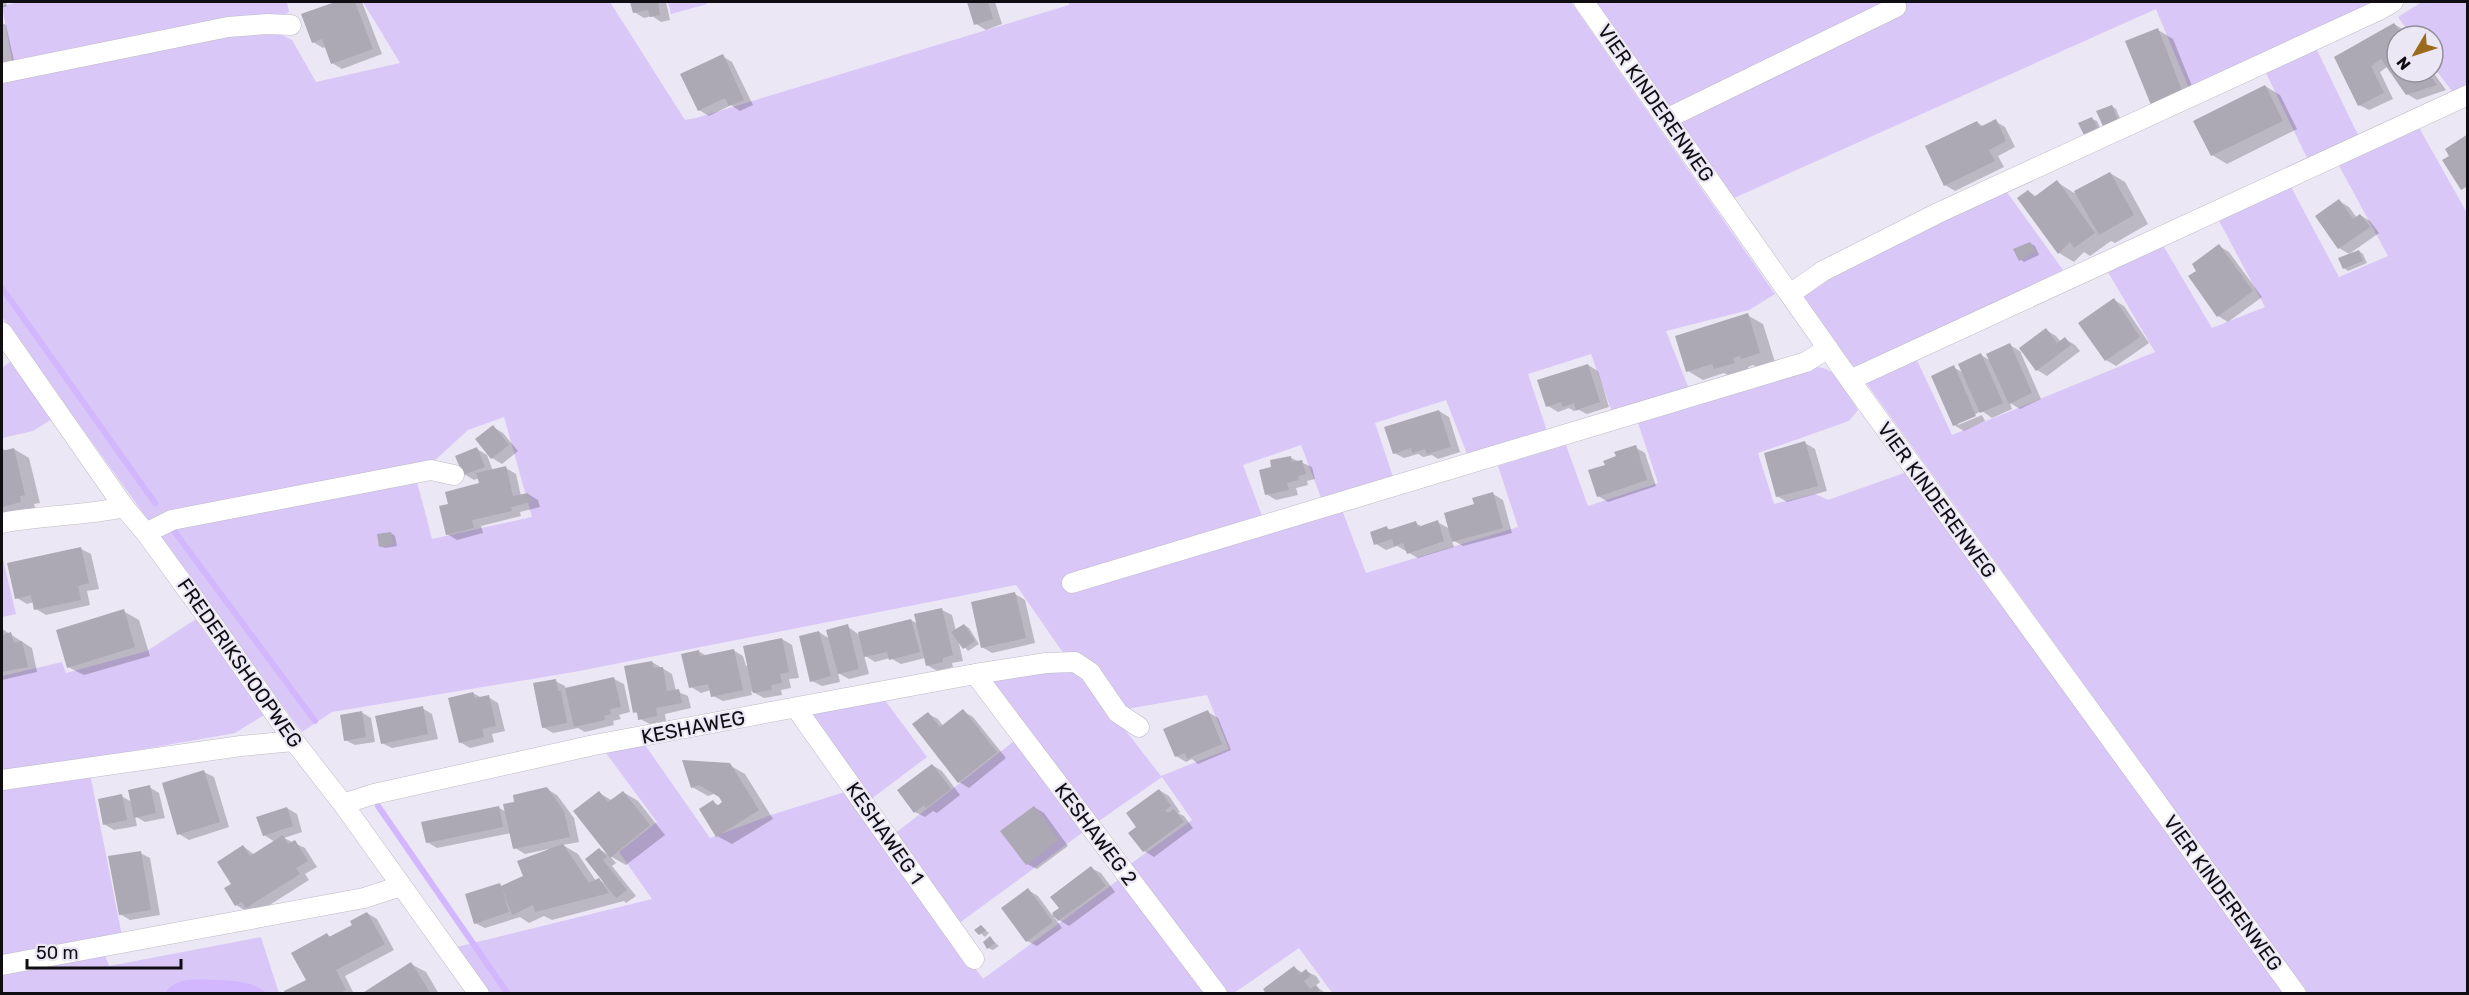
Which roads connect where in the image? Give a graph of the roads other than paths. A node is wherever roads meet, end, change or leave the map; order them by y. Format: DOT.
graph roads {
  1 [pos="1584,2"];
  2 [pos="2393,2"];
  3 [pos="1896,7"];
  4 [pos="291,25"];
  5 [pos="2,73"];
  6 [pos="2468,95"];
  7 [pos="1666,118"];
  8 [pos="1790,294"];
  9 [pos="2,332"];
  10 [pos="1828,348"];
  11 [pos="1850,380"];
  12 [pos="454,475"];
  13 [pos="124,507"];
  14 [pos="2,523"];
  15 [pos="146,533"];
  16 [pos="1072,583"];
  17 [pos="975,674"];
  18 [pos="796,708"];
  19 [pos="1139,727"];
  20 [pos="294,741"];
  21 [pos="2,780"];
  22 [pos="343,804"];
  23 [pos="401,886"];
  24 [pos="974,959"];
  25 [pos="2,965"];
  26 [pos="479,993"];
  27 [pos="1217,993"];
  28 [pos="2296,993"];
  1 -- 7 [label="street, VIER KINDERENWEG"];
  2 -- 8 [label="street"];
  3 -- 7 [label="street"];
  4 -- 5 [label="street"];
  6 -- 11 [label="street"];
  7 -- 8 [label="street, VIER KINDERENWEG"];
  8 -- 10 [label="street, VIER KINDERENWEG"];
  9 -- 13 [label="street, FREDERIKSHOOPWEG"];
  10 -- 11 [label="street, VIER KINDERENWEG"];
  10 -- 16 [label="street"];
  11 -- 28 [label="street, VIER KINDERENWEG"];
  12 -- 15 [label="street"];
  13 -- 14 [label="street"];
  13 -- 15 [label="street, FREDERIKSHOOPWEG"];
  15 -- 20 [label="street, FREDERIKSHOOPWEG"];
  17 -- 18 [label="street, KESHAWEG"];
  17 -- 19 [label="street, KESHAWEG"];
  17 -- 27 [label="street, KESHAWEG 2"];
  18 -- 22 [label="street, KESHAWEG"];
  18 -- 24 [label="street, KESHAWEG 1"];
  20 -- 21 [label="street"];
  20 -- 22 [label="street, FREDERIKSHOOPWEG"];
  22 -- 23 [label="street, FREDERIKSHOOPWEG"];
  23 -- 25 [label="street"];
  23 -- 26 [label="street, FREDERIKSHOOPWEG"];
}
